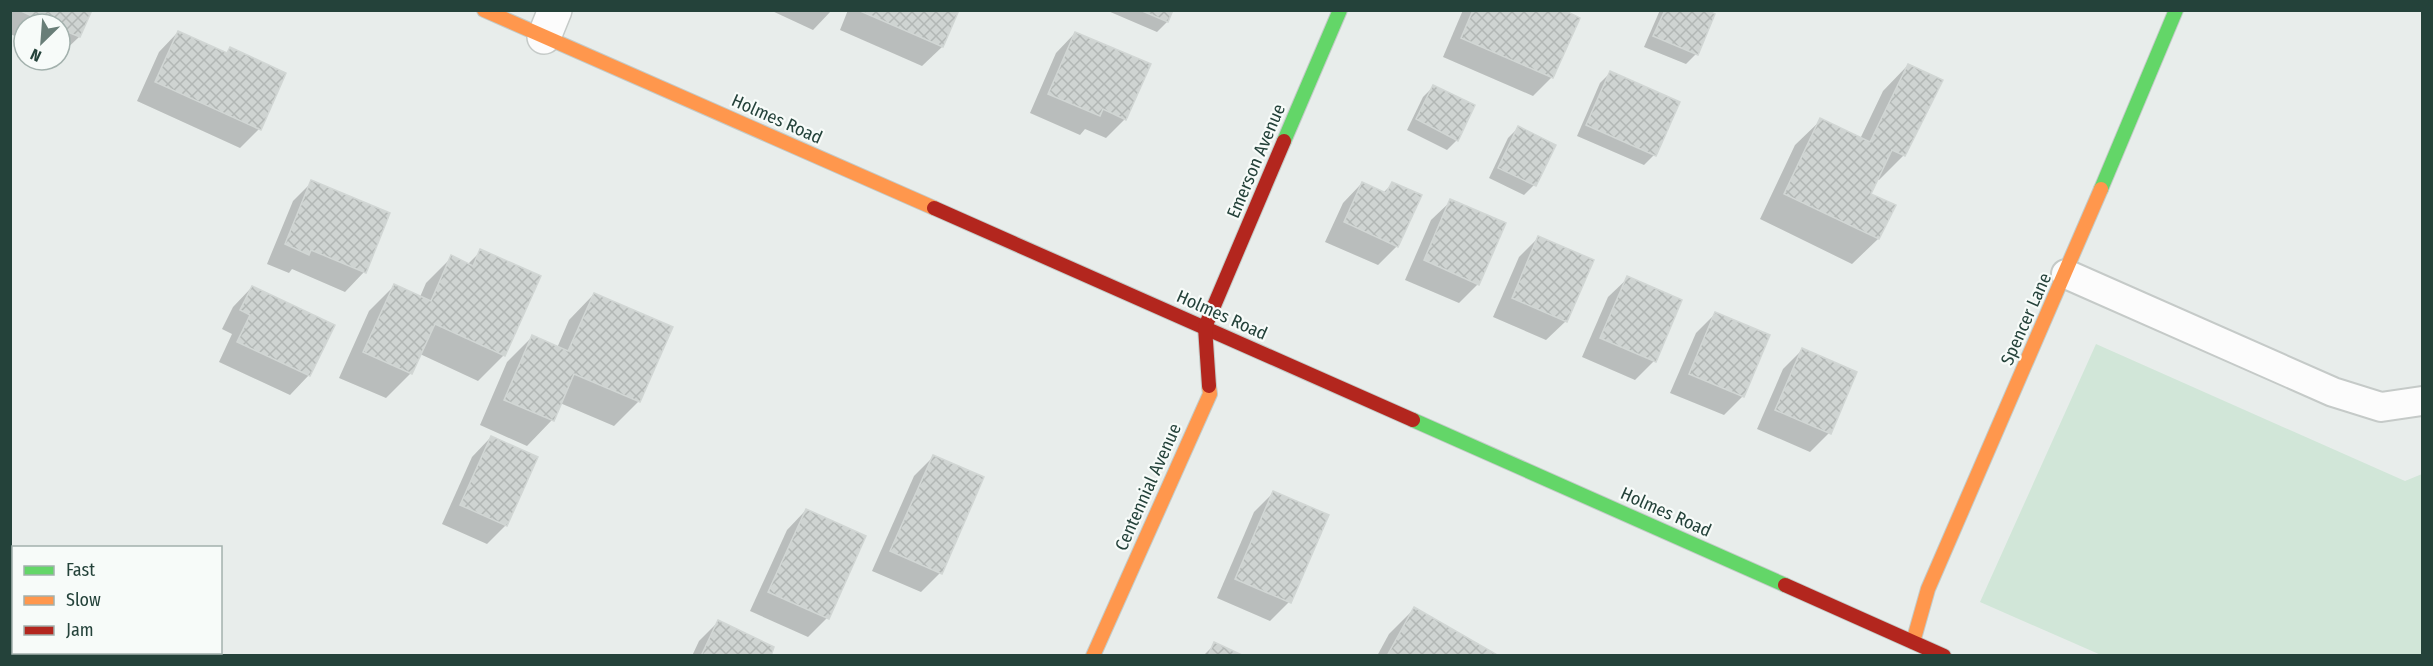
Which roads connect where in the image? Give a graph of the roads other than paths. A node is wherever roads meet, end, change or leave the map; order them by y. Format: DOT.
graph roads {
  1 [pos="484,10"];
  2 [pos="1340,10"];
  3 [pos="2176,10"];
  4 [pos="549,24"];
  5 [pos="2066,274"];
  6 [pos="1204,327"];
  7 [pos="2422,401"];
  8 [pos="1913,642"];
  9 [pos="1093,656"];
  10 [pos="1944,656"];
  1 -- 4 [label="main road, Holmes Road"];
  2 -- 6 [label="main road, Emerson Avenue"];
  3 -- 5 [label="main road, Spencer Lane"];
  4 -- 6 [label="main road, Holmes Road"];
  5 -- 7 [label="lane"];
  5 -- 8 [label="main road, Spencer Lane"];
  6 -- 8 [label="main road, Holmes Road"];
  6 -- 9 [label="main road, Centennial Avenue"];
  8 -- 10 [label="main road, Holmes Road"];
}
